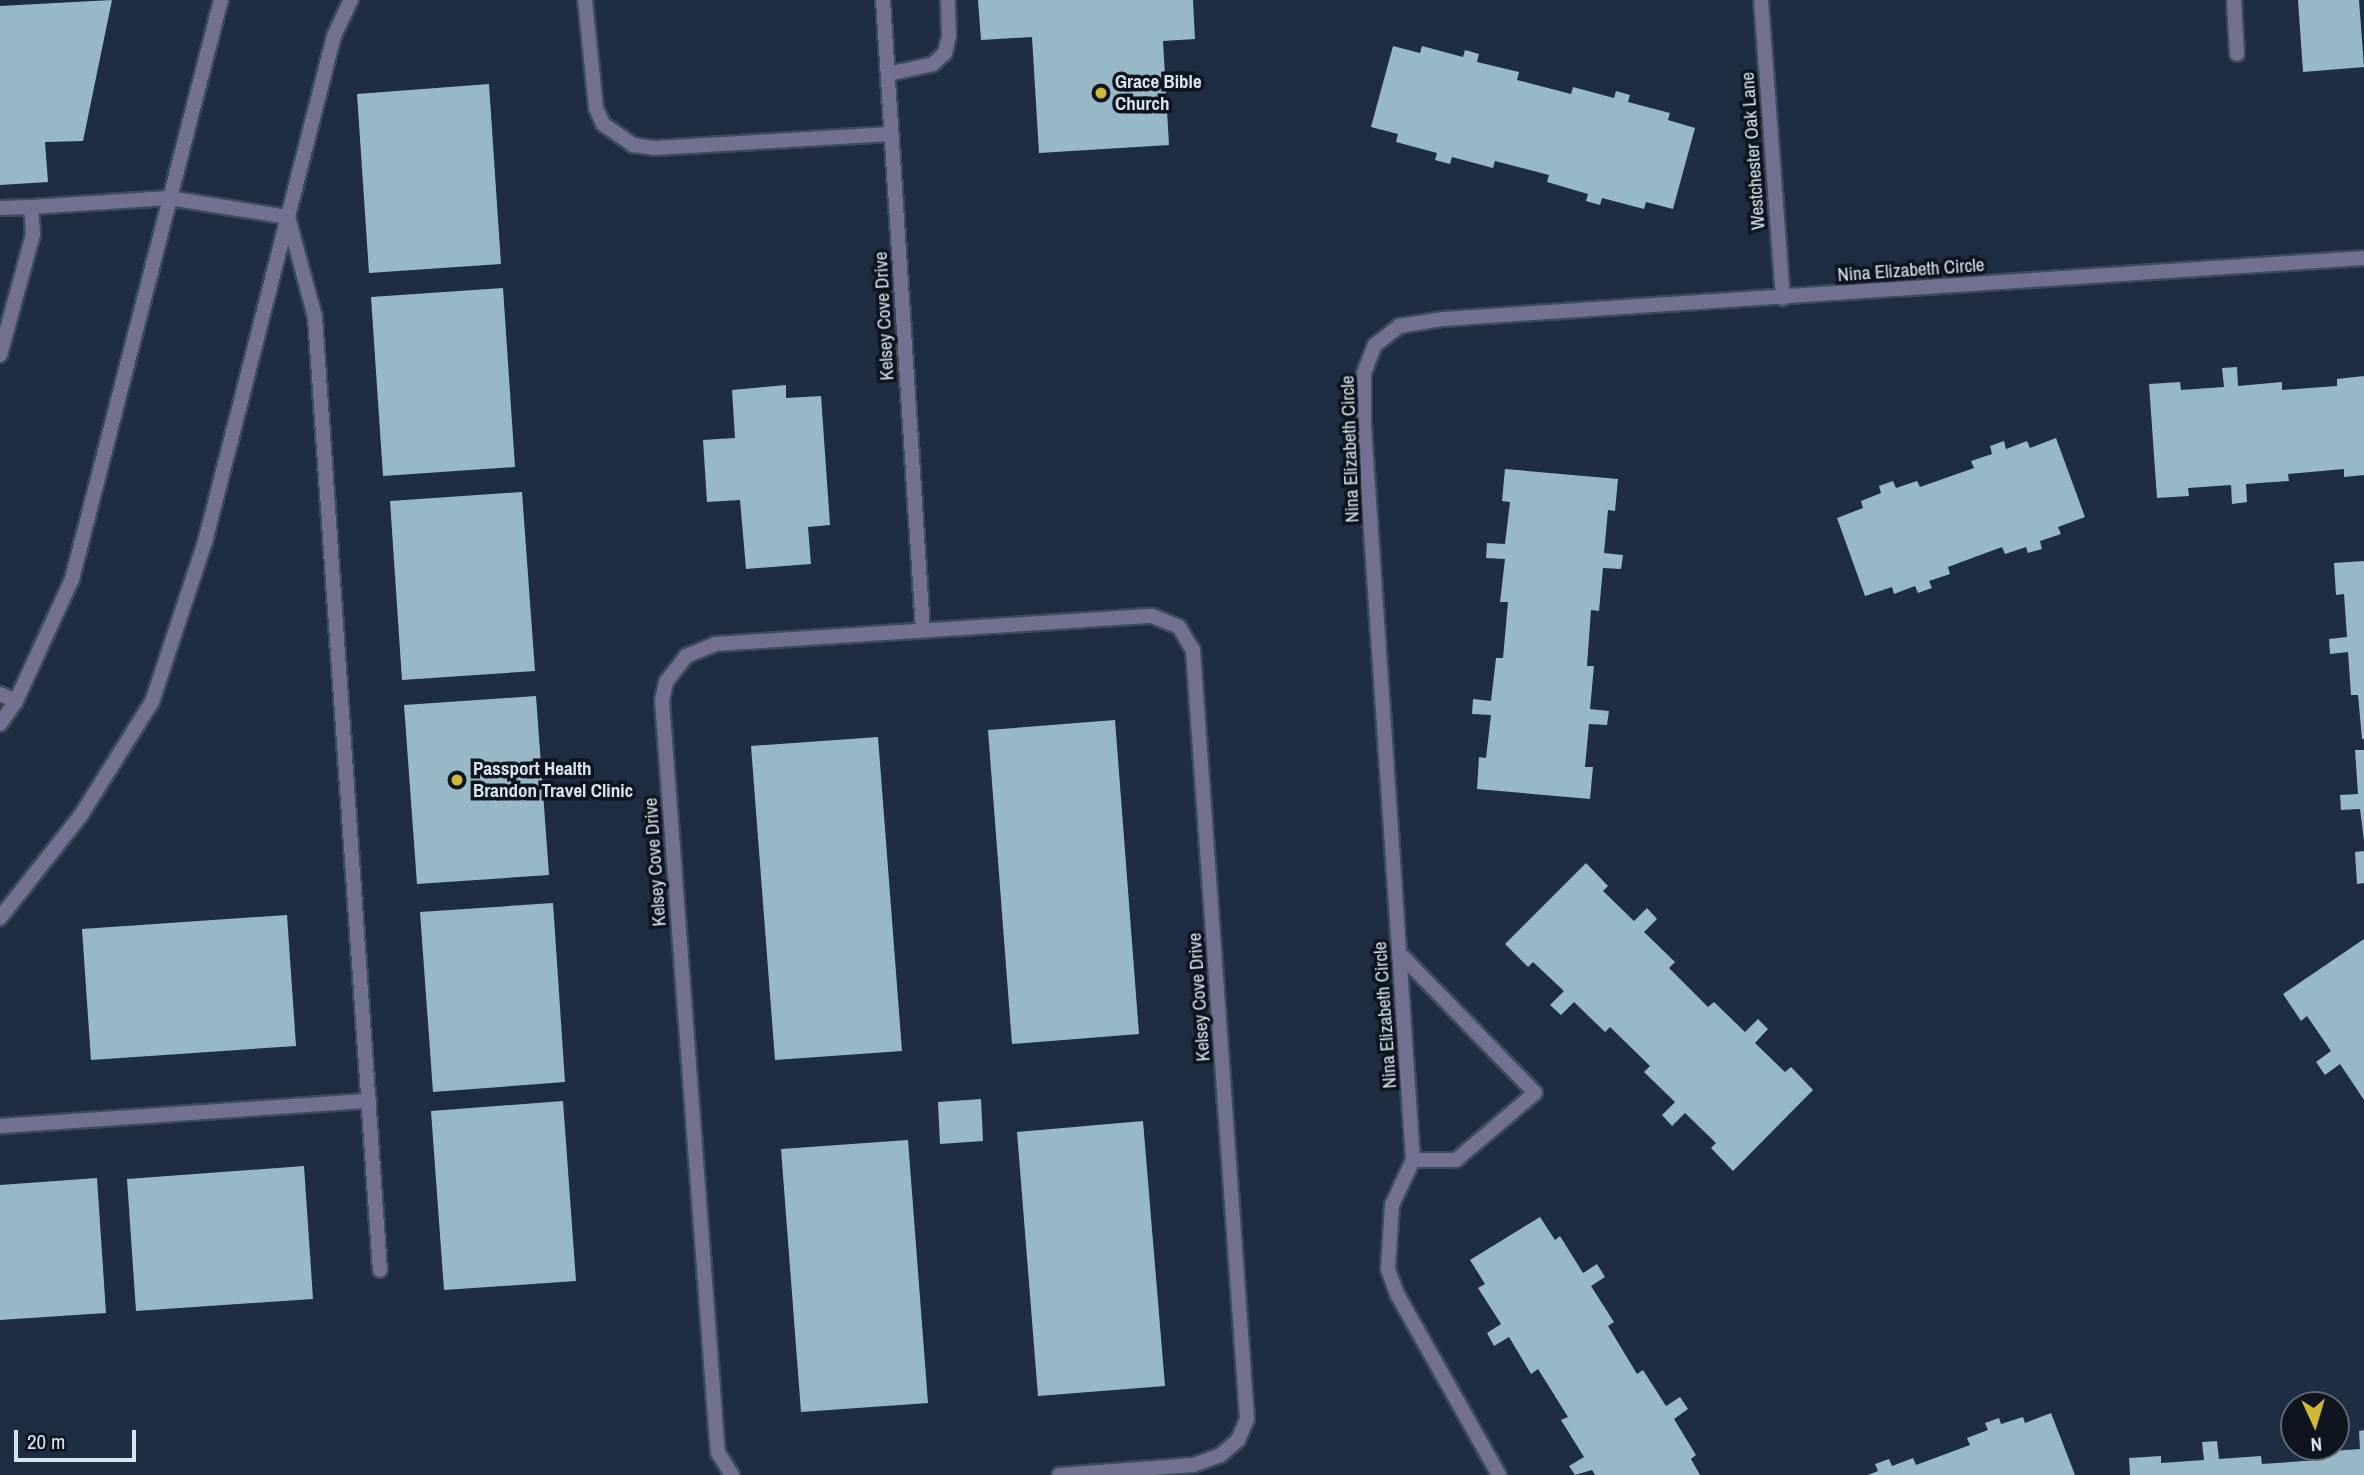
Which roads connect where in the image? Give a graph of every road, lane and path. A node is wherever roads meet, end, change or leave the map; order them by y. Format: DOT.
graph roads {
  1 [pos="221,0"];
  2 [pos="351,0"];
  3 [pos="585,0"];
  4 [pos="883,0"];
  5 [pos="948,0"];
  6 [pos="1761,0"];
  7 [pos="2234,0"];
  8 [pos="2237,54"];
  9 [pos="888,74"];
  10 [pos="892,134"];
  11 [pos="169,198"];
  12 [pos="31,207"];
  13 [pos="0,208"];
  14 [pos="288,217"];
  15 [pos="2364,258"];
  16 [pos="1783,298"];
  17 [pos="0,355"];
  18 [pos="923,630"];
  19 [pos="0,694"];
  20 [pos="16,701"];
  21 [pos="0,724"];
  22 [pos="0,918"];
  23 [pos="1401,954"];
  24 [pos="369,1101"];
  25 [pos="0,1126"];
  26 [pos="1413,1160"];
  27 [pos="380,1270"];
  28 [pos="732,1475"];
  29 [pos="1059,1475"];
  30 [pos="1499,1475"];
  1 -- 11 [label="street"];
  2 -- 14 [label="street"];
  3 -- 10 [label="street"];
  4 -- 9 [label="street, Kelsey Cove Drive"];
  5 -- 9 [label="street"];
  6 -- 16 [label="street, Westchester Oak Lane"];
  7 -- 8 [label="street"];
  9 -- 10 [label="street, Kelsey Cove Drive"];
  10 -- 18 [label="street, Kelsey Cove Drive"];
  11 -- 12 [label="street"];
  11 -- 14 [label="street"];
  11 -- 20 [label="street"];
  12 -- 13 [label="street"];
  12 -- 17 [label="street"];
  14 -- 22 [label="street"];
  14 -- 24 [label="street"];
  15 -- 16 [label="street, Nina Elizabeth Circle"];
  16 -- 23 [label="street, Nina Elizabeth Circle"];
  18 -- 28 [label="street, Kelsey Cove Drive"];
  18 -- 29 [label="street, Kelsey Cove Drive"];
  19 -- 20 [label="street"];
  20 -- 21 [label="street"];
  23 -- 26 [label="street, Nina Elizabeth Circle"];
  23 -- 26 [label="street"];
  24 -- 25 [label="street"];
  24 -- 27 [label="street"];
  26 -- 30 [label="street, Nina Elizabeth Circle"];
}
